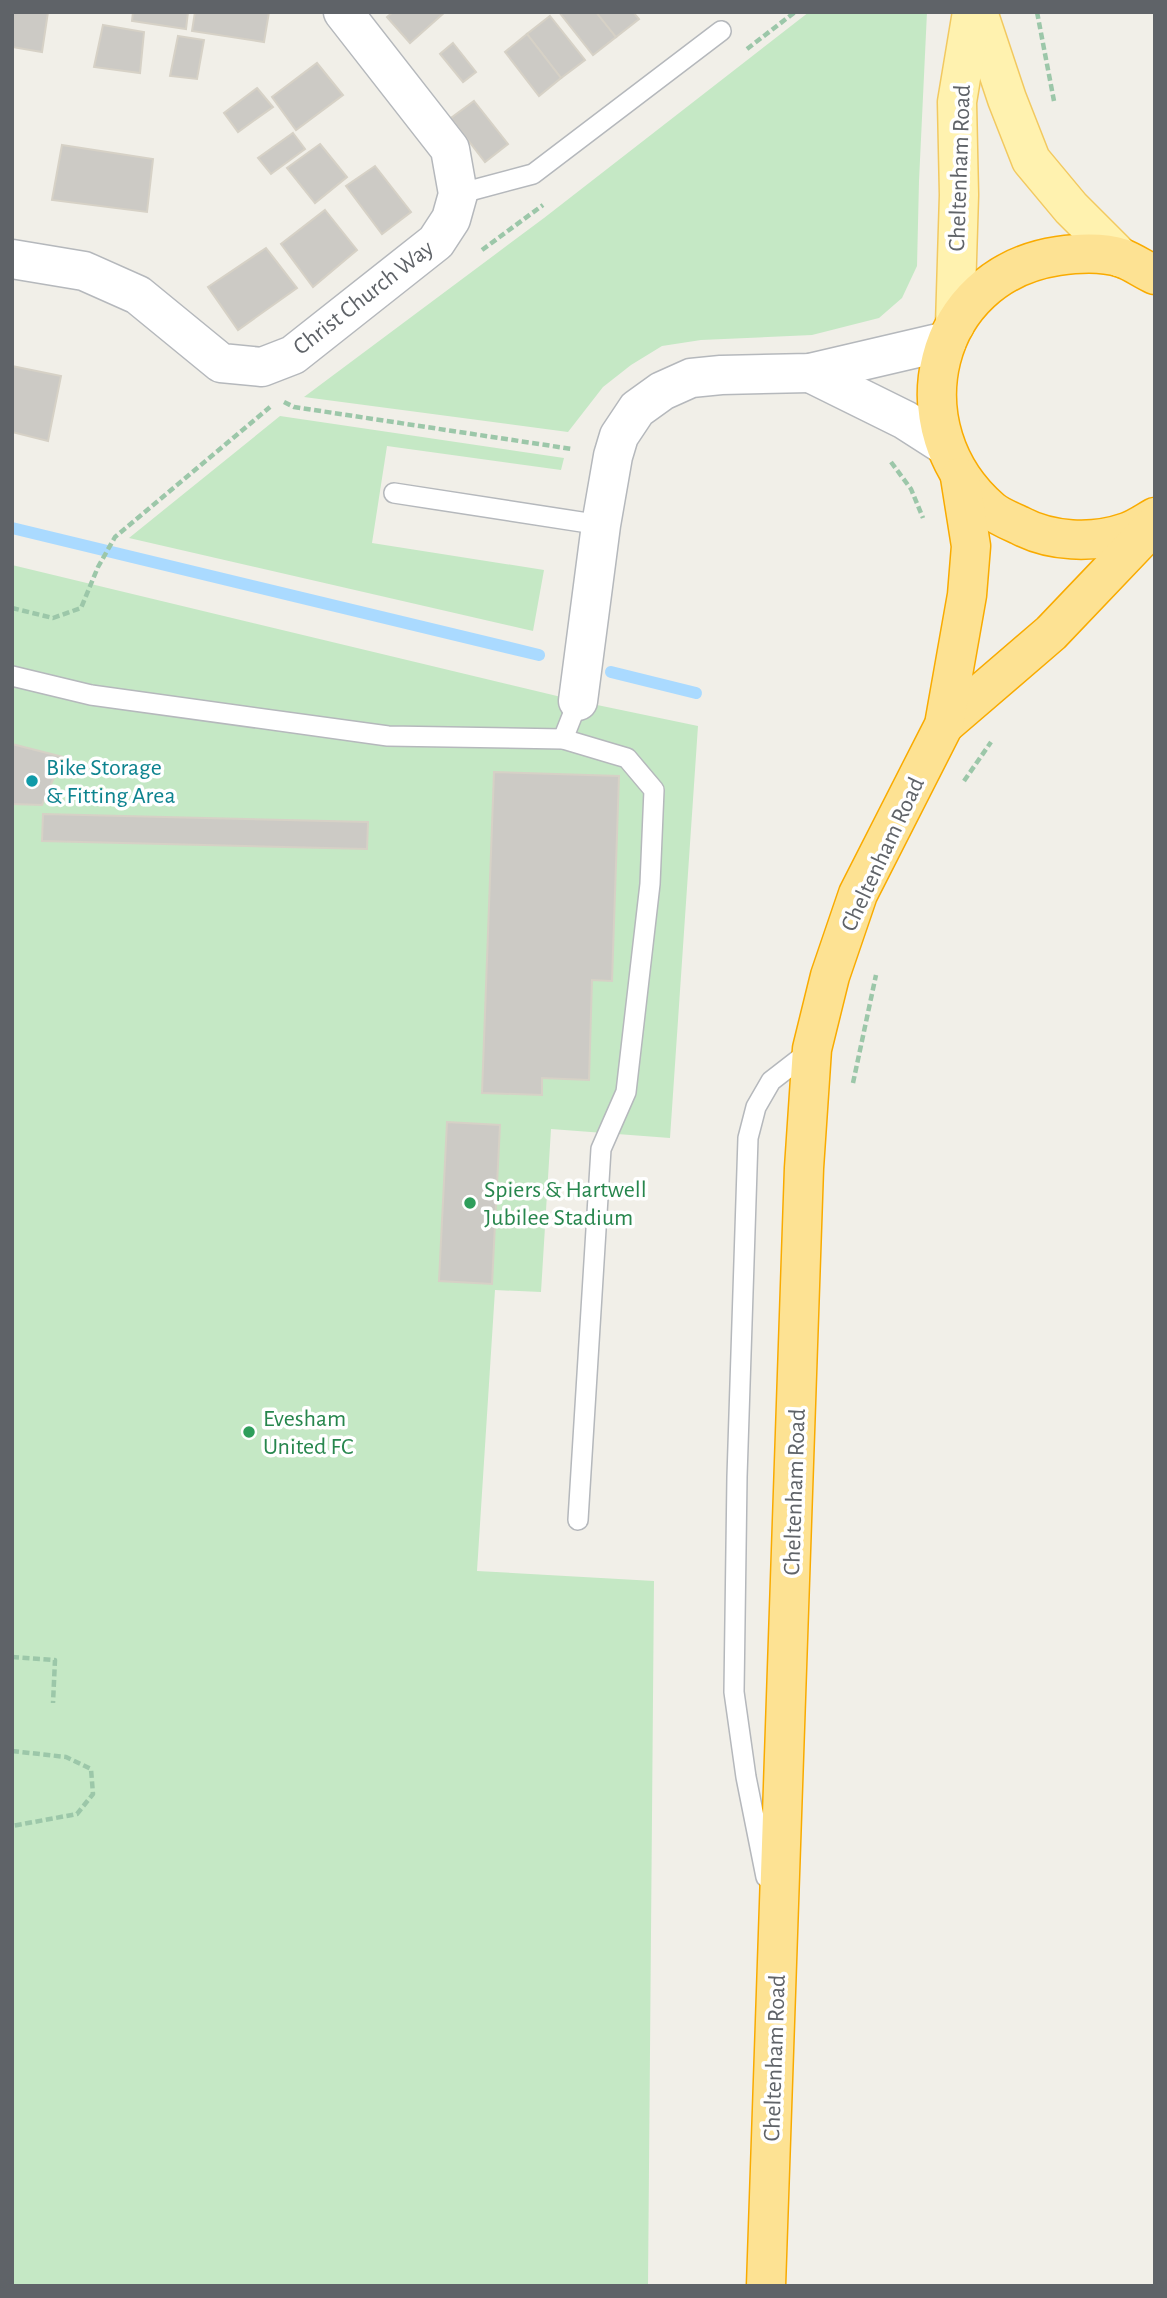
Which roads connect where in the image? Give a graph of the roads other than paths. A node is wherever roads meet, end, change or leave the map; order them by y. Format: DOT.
graph roads {
  1 [pos="343,12"];
  2 [pos="972,12"];
  3 [pos="978,12"];
  4 [pos="721,31"];
  5 [pos="458,194"];
  6 [pos="1121,258"];
  7 [pos="12,259"];
  8 [pos="1155,275"];
  9 [pos="951,333"];
  10 [pos="810,373"];
  11 [pos="952,461"];
  12 [pos="394,494"];
  13 [pos="1155,517"];
  14 [pos="1155,524"];
  15 [pos="601,525"];
  16 [pos="12,676"];
  17 [pos="578,701"];
  18 [pos="944,725"];
  19 [pos="563,739"];
  20 [pos="812,1049"];
  21 [pos="578,1520"];
  22 [pos="779,1938"];
  23 [pos="766,2286"];
  1 -- 5 [label="street"];
  2 -- 9 [label="main road, Cheltenham Road"];
  3 -- 6 [label="main road, Cheltenham Road"];
  4 -- 5 [label="lane"];
  5 -- 7 [label="street, Christ Church Way"];
  6 -- 8 [label="highway"];
  6 -- 9 [label="highway"];
  9 -- 10 [label="street"];
  9 -- 11 [label="highway, Cheltenham Road"];
  10 -- 11 [label="street"];
  10 -- 15 [label="street"];
  11 -- 13 [label="highway"];
  11 -- 18 [label="highway, Cheltenham Road"];
  12 -- 15 [label="lane"];
  14 -- 18 [label="highway, Cheltenham Road"];
  15 -- 17 [label="street"];
  16 -- 19 [label="lane"];
  17 -- 19 [label="lane"];
  18 -- 20 [label="highway, Cheltenham Road"];
  19 -- 21 [label="lane"];
  20 -- 22 [label="highway, Cheltenham Road"];
  20 -- 22 [label="lane"];
  22 -- 23 [label="highway, Cheltenham Road"];
}
